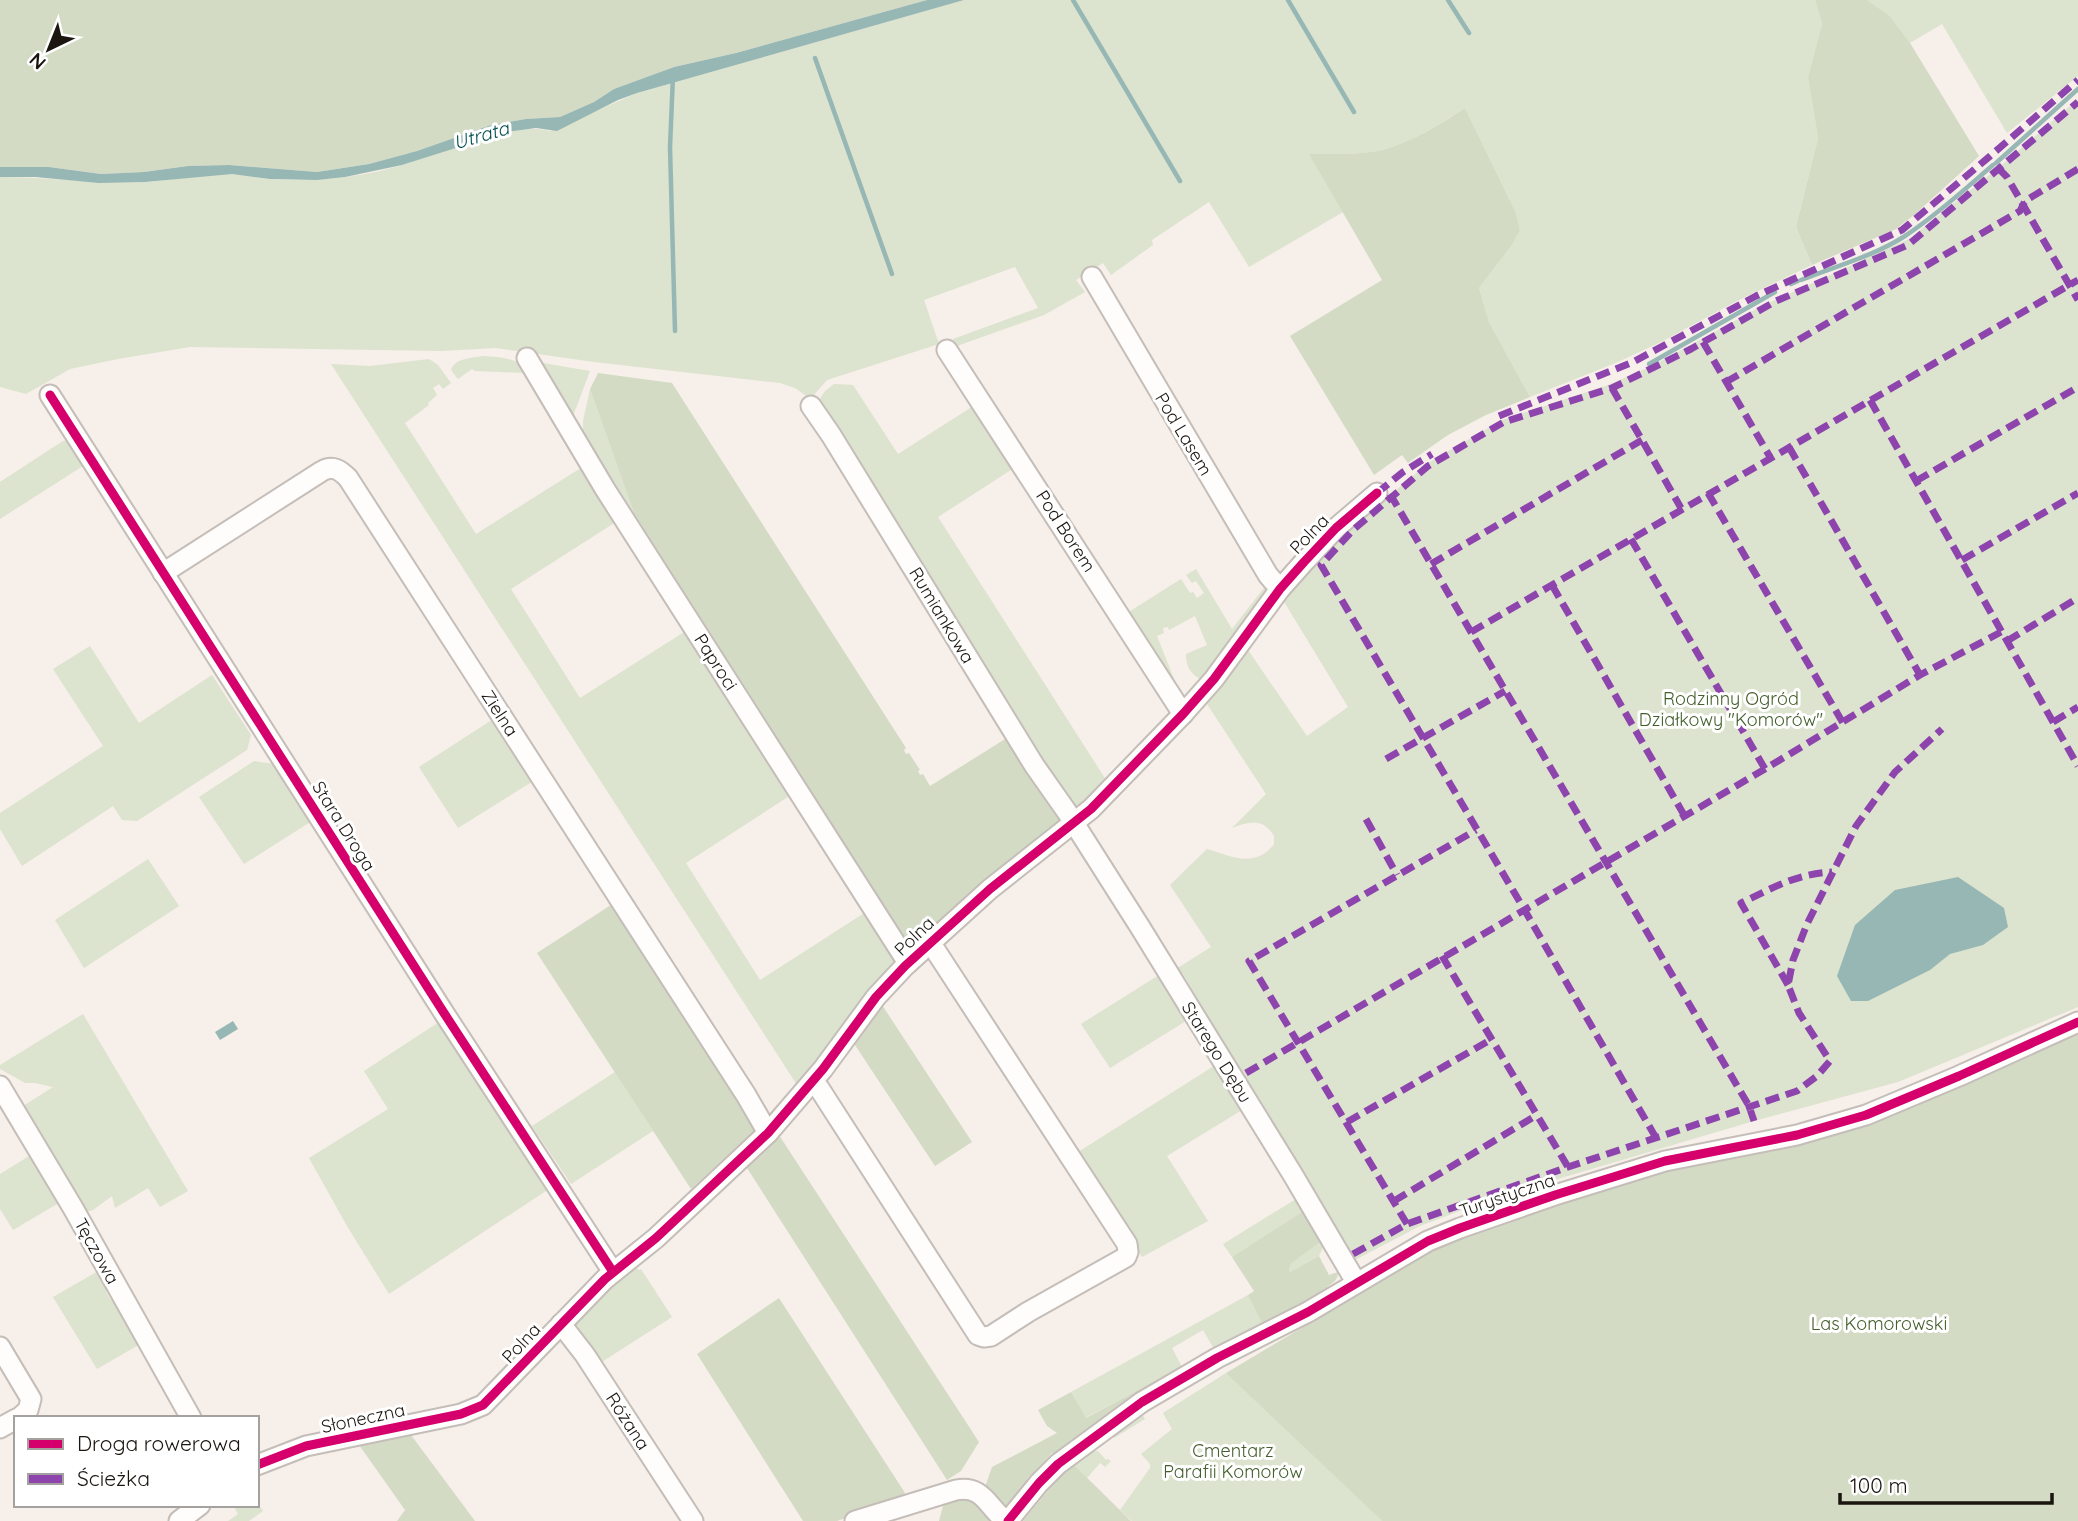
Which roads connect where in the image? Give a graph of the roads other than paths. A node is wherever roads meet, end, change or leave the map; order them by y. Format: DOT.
graph roads {
  1 [pos="1091,277"];
  2 [pos="947,350"];
  3 [pos="527,358"];
  4 [pos="50,395"];
  5 [pos="811,406"];
  6 [pos="1377,493"];
  7 [pos="163,573"];
  8 [pos="1280,589"];
  9 [pos="1183,714"];
  10 [pos="1075,823"];
  11 [pos="930,942"];
  12 [pos="908,963"];
  13 [pos="2078,1022"];
  14 [pos="813,1082"];
  15 [pos="0,1086"];
  16 [pos="768,1133"];
  17 [pos="613,1272"];
  18 [pos="1356,1282"];
  19 [pos="561,1324"];
  20 [pos="0,1347"];
  21 [pos="478,1408"];
  22 [pos="21,1416"];
  23 [pos="190,1416"];
  24 [pos="259,1464"];
  25 [pos="197,1507"];
  26 [pos="179,1521"];
  27 [pos="693,1521"];
  28 [pos="855,1521"];
  29 [pos="1007,1521"];
  1 -- 8 [label="street, Pod Lasem"];
  2 -- 9 [label="street, Pod Borem"];
  3 -- 12 [label="street, Paproci"];
  4 -- 7 [label="street, Stara Droga"];
  5 -- 10 [label="street, Rumiankowa"];
  6 -- 8 [label="street, Polna"];
  7 -- 16 [label="street, Zielna"];
  7 -- 17 [label="street, Stara Droga"];
  8 -- 9 [label="street, Polna"];
  9 -- 10 [label="street, Polna"];
  10 -- 11 [label="street, Polna"];
  10 -- 18 [label="street, Starego Dębu"];
  11 -- 12 [label="street, Polna"];
  11 -- 14 [label="street, Polna"];
  12 -- 14 [label="street, Polna"];
  13 -- 18 [label="street, Turystyczna"];
  14 -- 16 [label="street, Polna"];
  15 -- 23 [label="street, Tęczowa"];
  16 -- 17 [label="street, Polna"];
  17 -- 19 [label="street, Polna"];
  18 -- 29 [label="street, Turystyczna"];
  19 -- 21 [label="street, Polna"];
  19 -- 27 [label="street, Różana"];
  20 -- 22 [label="street"];
  21 -- 24 [label="street, Słoneczna"];
  25 -- 26 [label="street"];
  28 -- 29 [label="street"];
}
